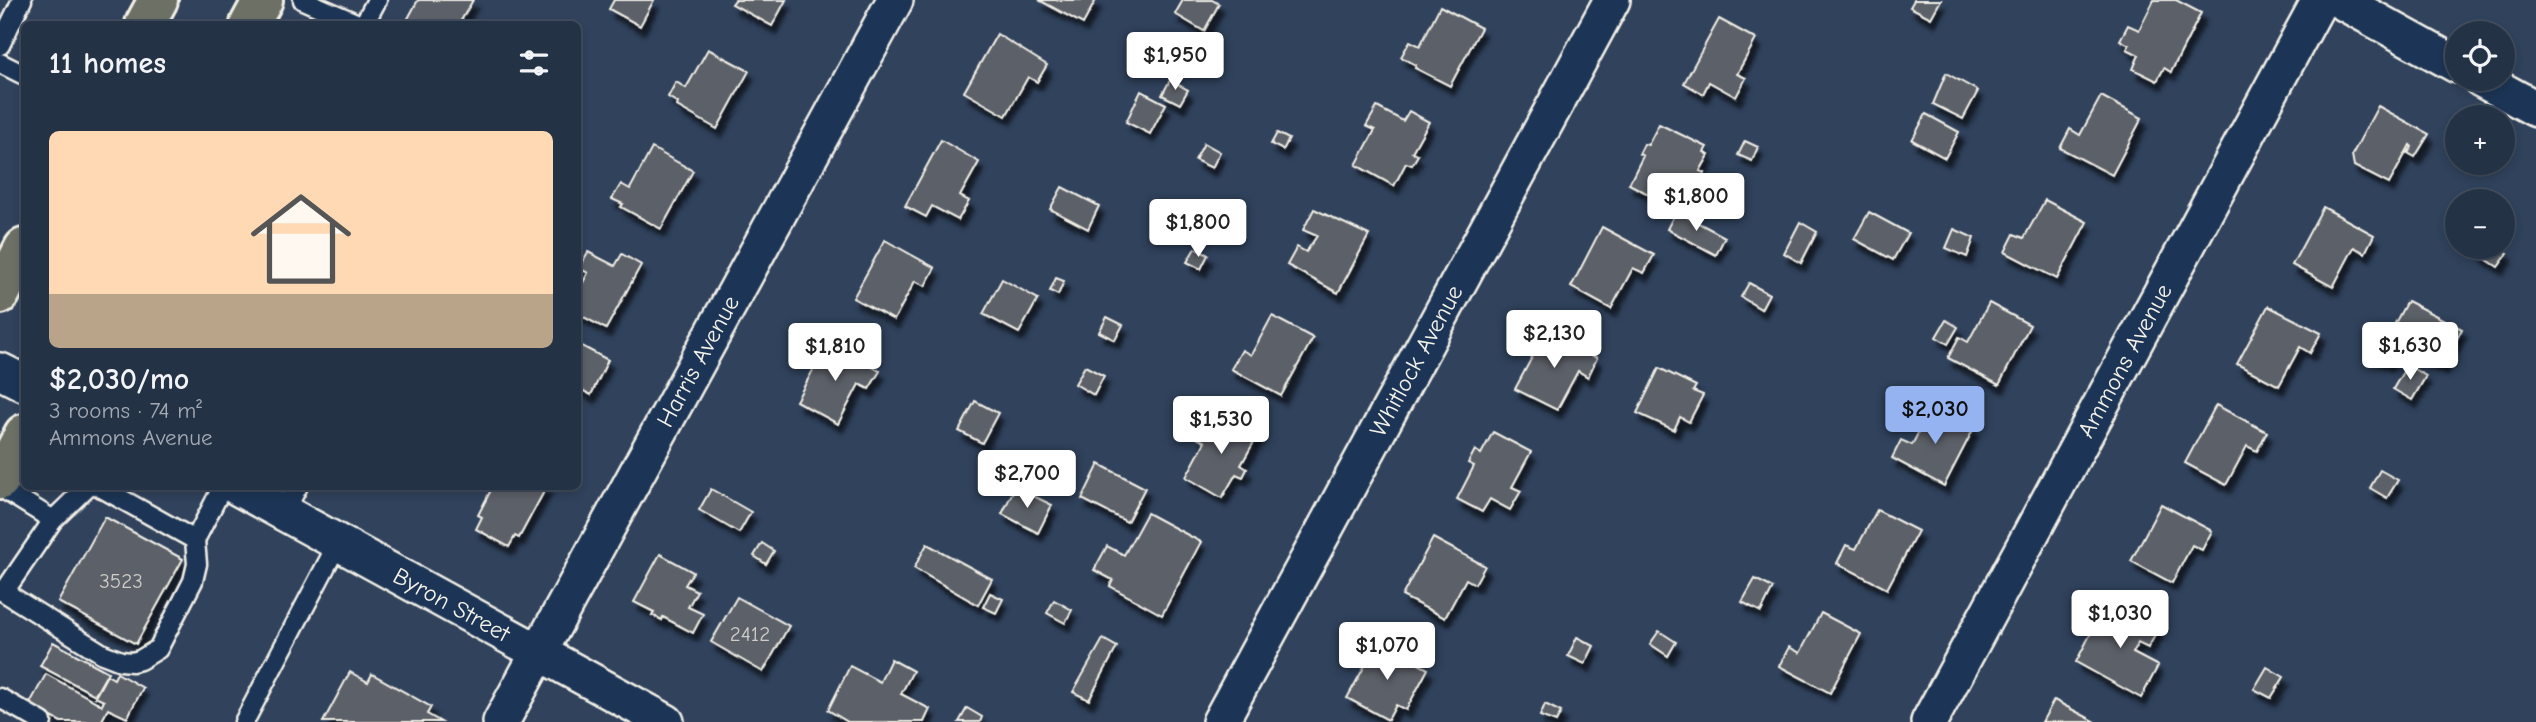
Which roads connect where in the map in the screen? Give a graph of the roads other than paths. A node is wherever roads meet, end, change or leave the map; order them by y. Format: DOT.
graph roads {
  1 [pos="22,0"];
  2 [pos="159,0"];
  3 [pos="263,0"];
  4 [pos="303,0"];
  5 [pos="377,0"];
  6 [pos="895,0"];
  7 [pos="1612,0"];
  8 [pos="2320,0"];
  9 [pos="2339,0"];
  10 [pos="147,21"];
  11 [pos="252,21"];
  12 [pos="351,21"];
  13 [pos="366,21"];
  14 [pos="0,45"];
  15 [pos="2445,58"];
  16 [pos="0,63"];
  17 [pos="21,74"];
  18 [pos="2503,91"];
  19 [pos="2536,109"];
  20 [pos="21,254"];
  21 [pos="0,294"];
  22 [pos="0,371"];
  23 [pos="21,382"];
  24 [pos="21,441"];
  25 [pos="0,480"];
  26 [pos="0,487"];
  27 [pos="84,490"];
  28 [pos="105,490"];
  29 [pos="221,490"];
  30 [pos="251,490"];
  31 [pos="291,500"];
  32 [pos="53,520"];
  33 [pos="195,540"];
  34 [pos="338,543"];
  35 [pos="2,591"];
  36 [pos="539,653"];
  37 [pos="0,698"];
  38 [pos="42,722"];
  39 [pos="244,722"];
  40 [pos="501,722"];
  41 [pos="666,722"];
  42 [pos="1220,722"];
  43 [pos="1929,722"];
  1 -- 14 [label="lane"];
  2 -- 10 [label="highway"];
  3 -- 11 [label="highway"];
  4 -- 12 [label="lane"];
  5 -- 13 [label="lane"];
  6 -- 36 [label="street, Harris Avenue"];
  7 -- 42 [label="street, Whitlock Avenue"];
  8 -- 43 [label="street, Ammons Avenue"];
  9 -- 15 [label="street"];
  16 -- 17 [label="lane"];
  18 -- 19 [label="street"];
  20 -- 21 [label="highway"];
  22 -- 23 [label="street"];
  24 -- 25 [label="highway"];
  26 -- 32 [label="lane"];
  27 -- 32 [label="lane"];
  28 -- 33 [label="lane"];
  29 -- 33 [label="lane"];
  30 -- 31 [label="street, Byron Street"];
  31 -- 34 [label="street, Byron Street"];
  32 -- 35 [label="lane"];
  33 -- 35 [label="lane"];
  34 -- 36 [label="street, Byron Street"];
  34 -- 39 [label="lane"];
  36 -- 40 [label="street, Harris Avenue"];
  36 -- 41 [label="street, Byron Street"];
  37 -- 38 [label="lane"];
}
